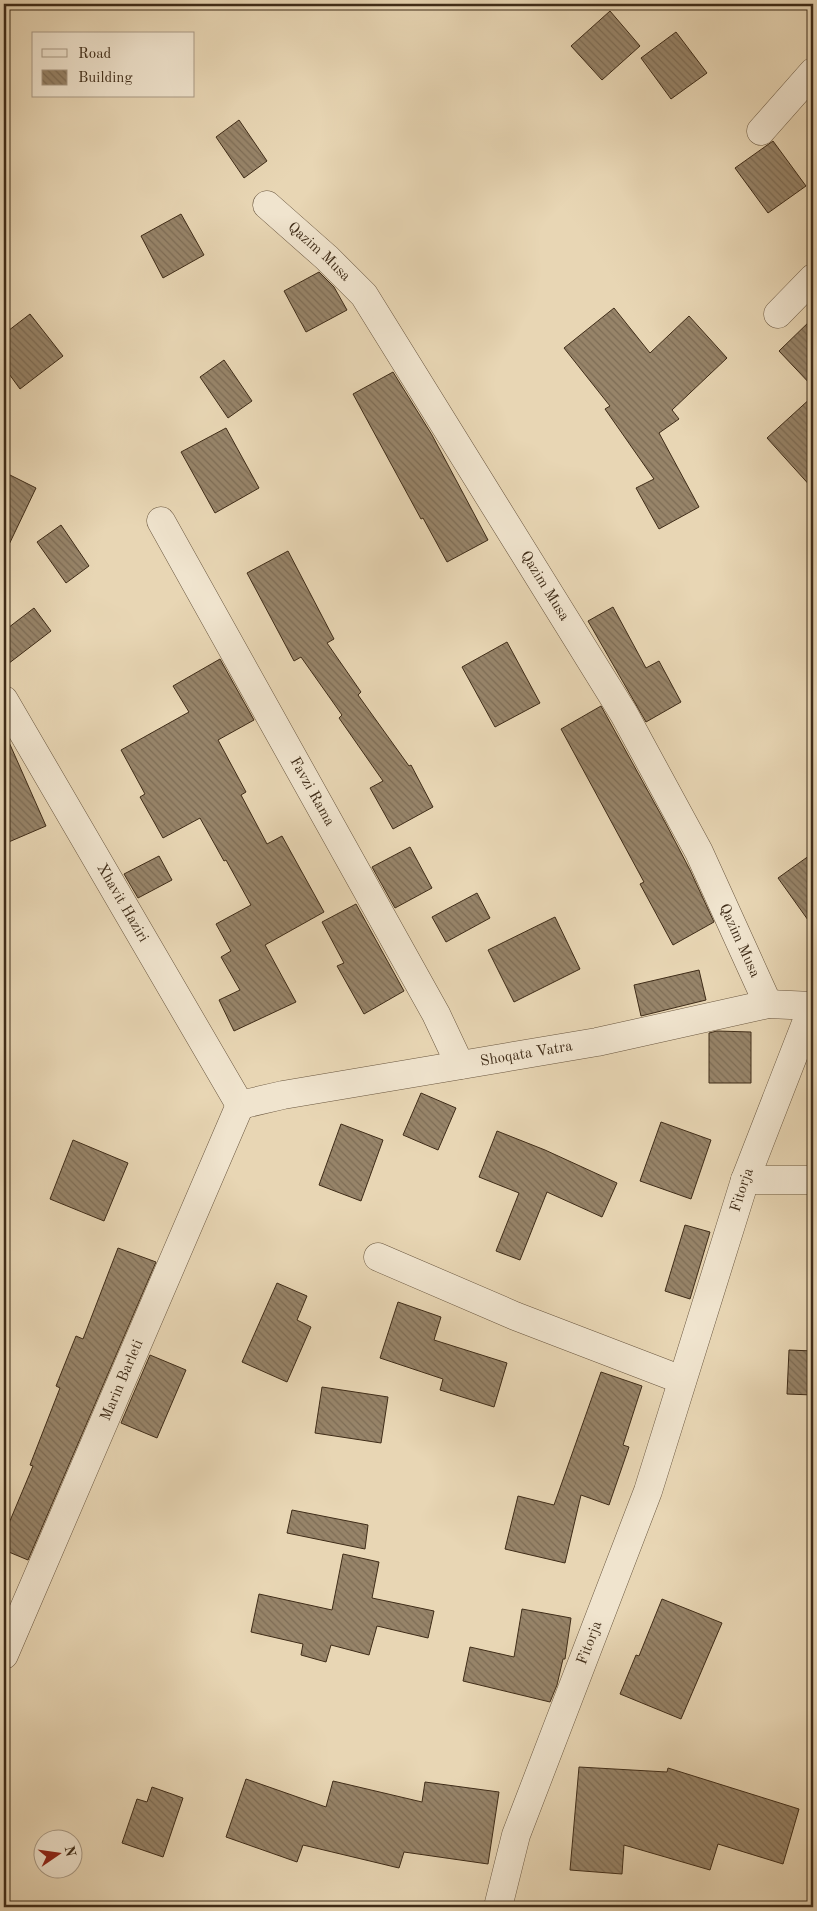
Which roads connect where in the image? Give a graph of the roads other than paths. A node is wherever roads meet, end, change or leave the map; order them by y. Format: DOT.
graph roads {
  1 [pos="813,72"];
  2 [pos="760,131"];
  3 [pos="267,205"];
  4 [pos="813,278"];
  5 [pos="778,314"];
  6 [pos="161,521"];
  7 [pos="4,700"];
  8 [pos="768,1004"];
  9 [pos="813,1006"];
  10 [pos="460,1065"];
  11 [pos="240,1105"];
  12 [pos="745,1180"];
  13 [pos="813,1180"];
  14 [pos="378,1257"];
  15 [pos="682,1380"];
  16 [pos="4,1655"];
  17 [pos="498,1907"];
  1 -- 2 [label="street"];
  3 -- 8 [label="street, Qazim Musa"];
  4 -- 5 [label="street"];
  6 -- 10 [label="street, Favzi Rama"];
  7 -- 11 [label="street, Xhavit Haziri"];
  8 -- 9 [label="street, Shoqata Vatra"];
  8 -- 10 [label="street, Shoqata Vatra"];
  9 -- 12 [label="street, Fitorja"];
  10 -- 11 [label="street, Shoqata Vatra"];
  11 -- 16 [label="street, Marin Barleti"];
  12 -- 13 [label="street"];
  12 -- 15 [label="street, Fitorja"];
  14 -- 15 [label="street"];
  15 -- 17 [label="street, Fitorja"];
}
